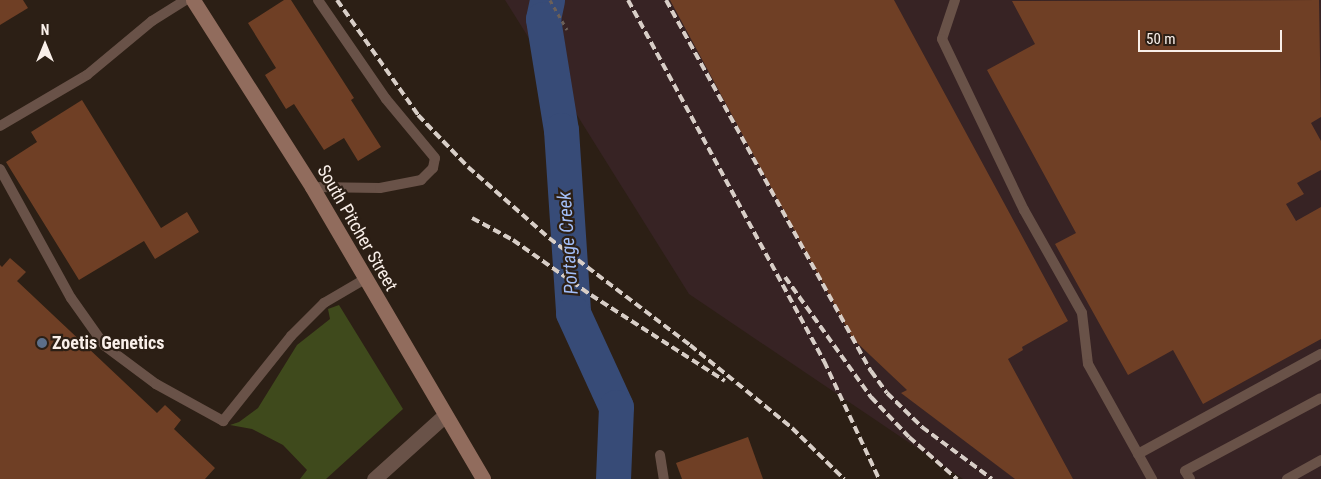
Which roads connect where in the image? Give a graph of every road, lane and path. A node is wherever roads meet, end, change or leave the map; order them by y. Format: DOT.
graph roads {
  1 [pos="185,0"];
  2 [pos="193,0"];
  3 [pos="318,0"];
  4 [pos="550,0"];
  5 [pos="955,0"];
  6 [pos="567,30"];
  7 [pos="0,126"];
  8 [pos="0,169"];
  9 [pos="312,187"];
  10 [pos="365,279"];
  11 [pos="1321,354"];
  12 [pos="1321,398"];
  13 [pos="444,416"];
  14 [pos="1138,454"];
  15 [pos="660,455"];
  16 [pos="1321,460"];
  17 [pos="374,479"];
  18 [pos="484,479"];
  19 [pos="664,479"];
  20 [pos="1152,479"];
  21 [pos="1190,479"];
  22 [pos="1287,479"];
  1 -- 7 [label="lane"];
  2 -- 9 [label="main road, South Pitcher Street"];
  3 -- 9 [label="lane"];
  4 -- 6 [label="path"];
  5 -- 14 [label="lane"];
  8 -- 10 [label="lane"];
  9 -- 10 [label="main road, South Pitcher Street"];
  10 -- 13 [label="main road, South Pitcher Street"];
  11 -- 14 [label="lane"];
  12 -- 21 [label="lane"];
  13 -- 17 [label="street"];
  13 -- 18 [label="main road, South Pitcher Street"];
  14 -- 20 [label="lane"];
  15 -- 19 [label="lane"];
  16 -- 22 [label="lane"];
}
